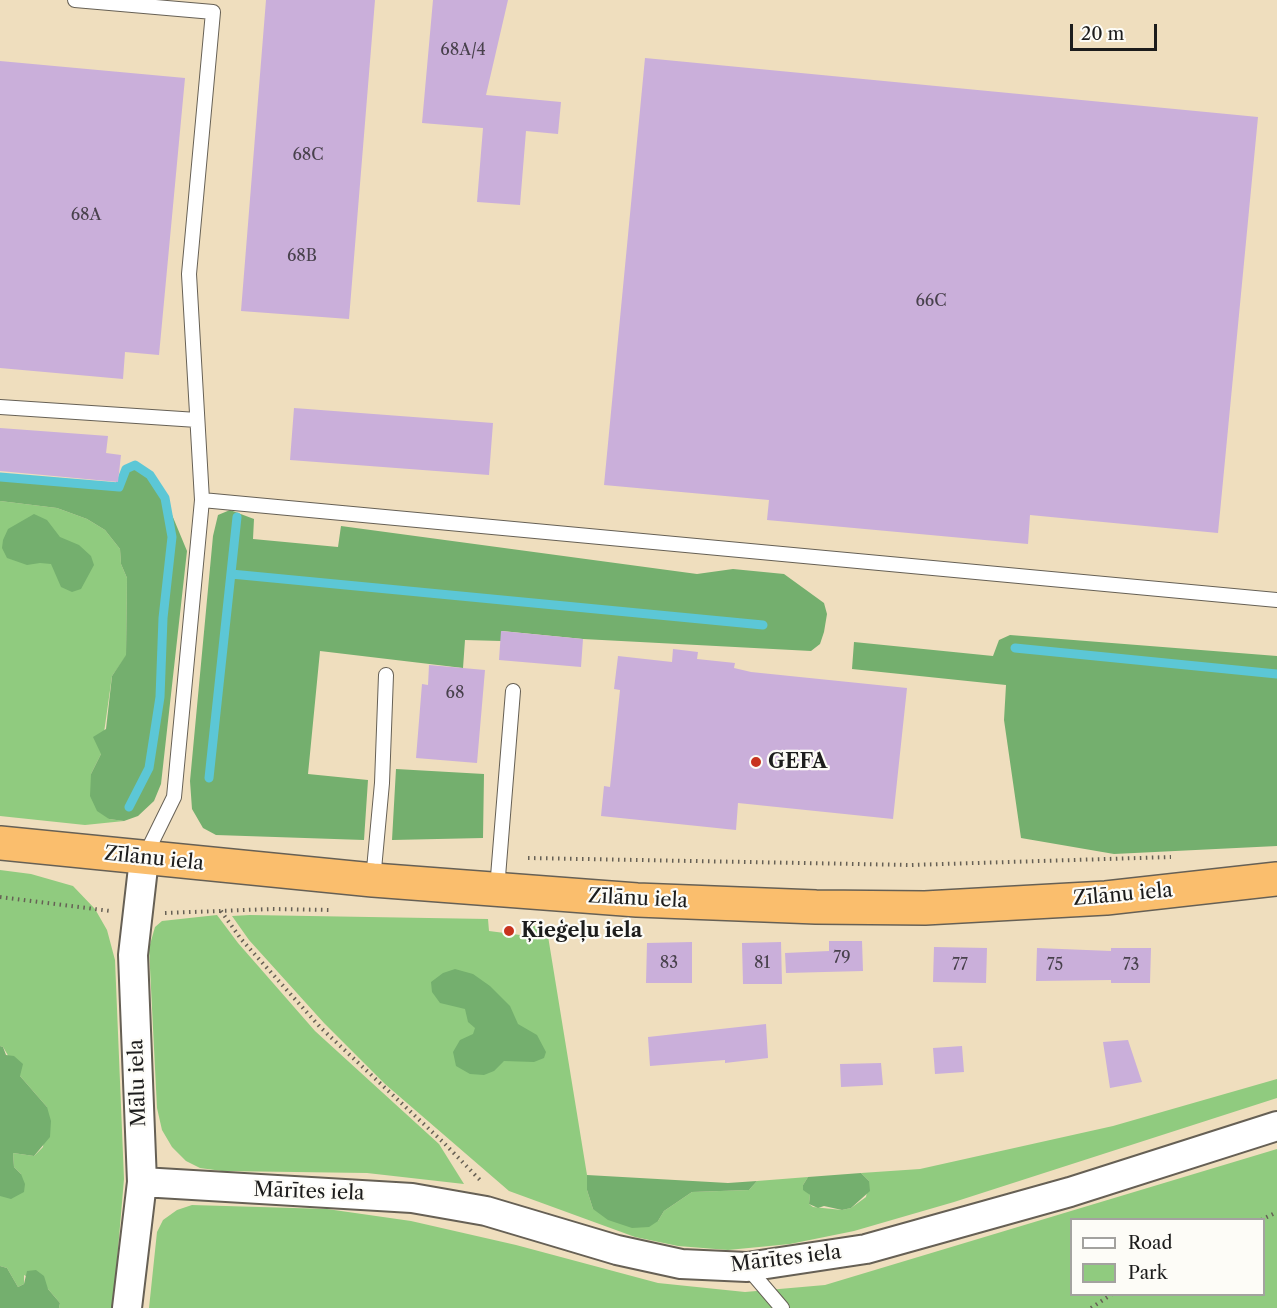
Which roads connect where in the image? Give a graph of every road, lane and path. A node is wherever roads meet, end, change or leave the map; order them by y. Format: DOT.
graph roads {
  1 [pos="75,0"];
  2 [pos="0,407"];
  3 [pos="197,420"];
  4 [pos="202,500"];
  5 [pos="1277,600"];
  6 [pos="386,675"];
  7 [pos="513,691"];
  8 [pos="0,843"];
  9 [pos="1173,857"];
  10 [pos="525,858"];
  11 [pos="144,859"];
  12 [pos="1277,879"];
  13 [pos="373,880"];
  14 [pos="497,890"];
  15 [pos="0,897"];
  16 [pos="220,911"];
  17 [pos="138,915"];
  18 [pos="1277,1126"];
  19 [pos="142,1182"];
  20 [pos="484,1185"];
  21 [pos="747,1267"];
  22 [pos="1110,1296"];
  23 [pos="127,1308"];
  24 [pos="782,1308"];
  25 [pos="1091,1308"];
  1 -- 3 [label="lane"];
  2 -- 3 [label="lane"];
  3 -- 4 [label="lane"];
  4 -- 5 [label="lane"];
  4 -- 11 [label="lane"];
  6 -- 13 [label="lane"];
  7 -- 14 [label="lane"];
  8 -- 11 [label="highway, Zīlānu iela"];
  9 -- 10 [label="path"];
  11 -- 13 [label="highway, Zīlānu iela"];
  11 -- 17 [label="street, Mālu iela"];
  12 -- 14 [label="highway, Zīlānu iela"];
  13 -- 14 [label="highway, Zīlānu iela"];
  15 -- 17 [label="path"];
  16 -- 20 [label="path"];
  17 -- 19 [label="street, Mālu iela"];
  18 -- 21 [label="street, Mārītes iela"];
  19 -- 21 [label="street, Mārītes iela"];
  19 -- 23 [label="street, Mālu iela"];
  21 -- 24 [label="lane"];
  22 -- 25 [label="path"];
}
